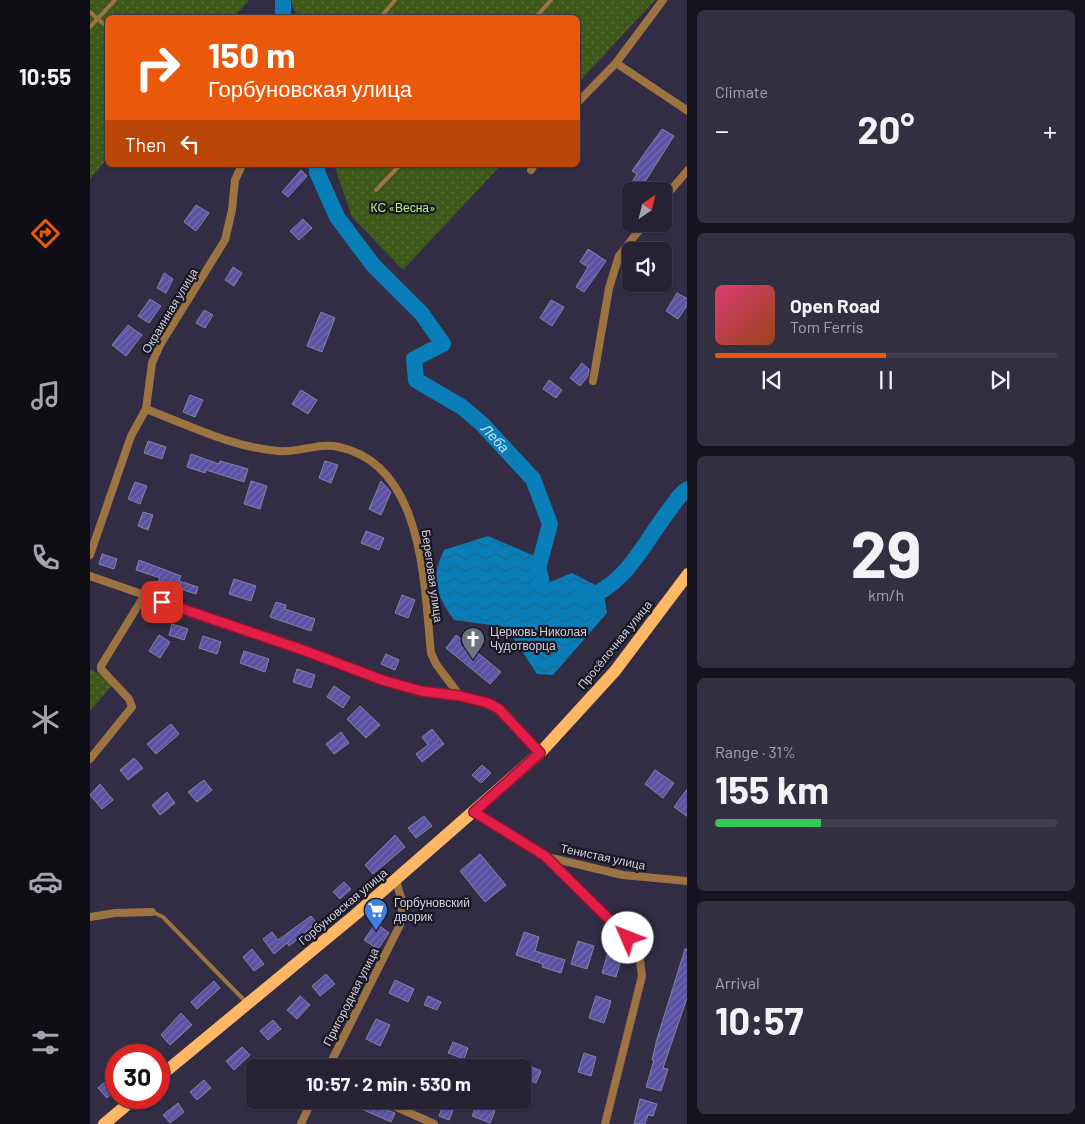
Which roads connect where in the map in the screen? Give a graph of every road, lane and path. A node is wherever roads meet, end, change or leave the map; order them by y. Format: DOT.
graph roads {
  1 [pos="115,0"];
  2 [pos="395,0"];
  3 [pos="551,0"];
  4 [pos="663,0"];
  5 [pos="90,12"];
  6 [pos="382,15"];
  7 [pos="538,15"];
  8 [pos="97,19"];
  9 [pos="105,26"];
  10 [pos="90,27"];
  11 [pos="616,63"];
  12 [pos="580,99"];
  13 [pos="687,110"];
  14 [pos="241,167"];
  15 [pos="398,167"];
  16 [pos="687,171"];
  17 [pos="672,189"];
  18 [pos="376,190"];
  19 [pos="638,232"];
  20 [pos="593,381"];
  21 [pos="146,409"];
  22 [pos="90,555"];
  23 [pos="687,575"];
  24 [pos="90,576"];
  25 [pos="144,596"];
  26 [pos="460,696"];
  27 [pos="540,753"];
  28 [pos="90,759"];
  29 [pos="474,812"];
  30 [pos="545,856"];
  31 [pos="396,880"];
  32 [pos="687,881"];
  33 [pos="152,912"];
  34 [pos="90,918"];
  35 [pos="247,1003"];
  36 [pos="333,1059"];
  37 [pos="170,1068"];
  38 [pos="122,1109"];
  39 [pos="308,1109"];
  40 [pos="401,1109"];
  41 [pos="104,1124"];
  42 [pos="300,1124"];
  43 [pos="434,1124"];
  44 [pos="605,1124"];
  1 -- 8 [label="lane"];
  2 -- 6 [label="lane"];
  3 -- 7 [label="lane"];
  4 -- 11 [label="street"];
  5 -- 8 [label="lane"];
  8 -- 9 [label="lane"];
  8 -- 10 [label="lane"];
  11 -- 12 [label="street"];
  11 -- 13 [label="street"];
  14 -- 21 [label="street, Окраинная улица"];
  15 -- 18 [label="lane"];
  16 -- 17 [label="street"];
  19 -- 20 [label="street"];
  21 -- 22 [label="street, Окраинная улица"];
  21 -- 26 [label="street, Береговая улица"];
  23 -- 27 [label="main road, Просёлочная улица"];
  24 -- 25 [label="street"];
  25 -- 26 [label="street"];
  25 -- 28 [label="street"];
  26 -- 27 [label="street"];
  27 -- 29 [label="main road, Горбуновская улица"];
  29 -- 30 [label="street"];
  29 -- 31 [label="main road, Горбуновская улица"];
  30 -- 32 [label="street, Тенистая улица"];
  30 -- 44 [label="street"];
  31 -- 35 [label="main road, Горбуновская улица"];
  31 -- 36 [label="street, Пригородная улица"];
  33 -- 34 [label="street"];
  33 -- 35 [label="lane"];
  35 -- 37 [label="main road, Горбуновская улица"];
  38 -- 41 [label="main road"];
  39 -- 42 [label="street"];
  40 -- 43 [label="street"];
}
